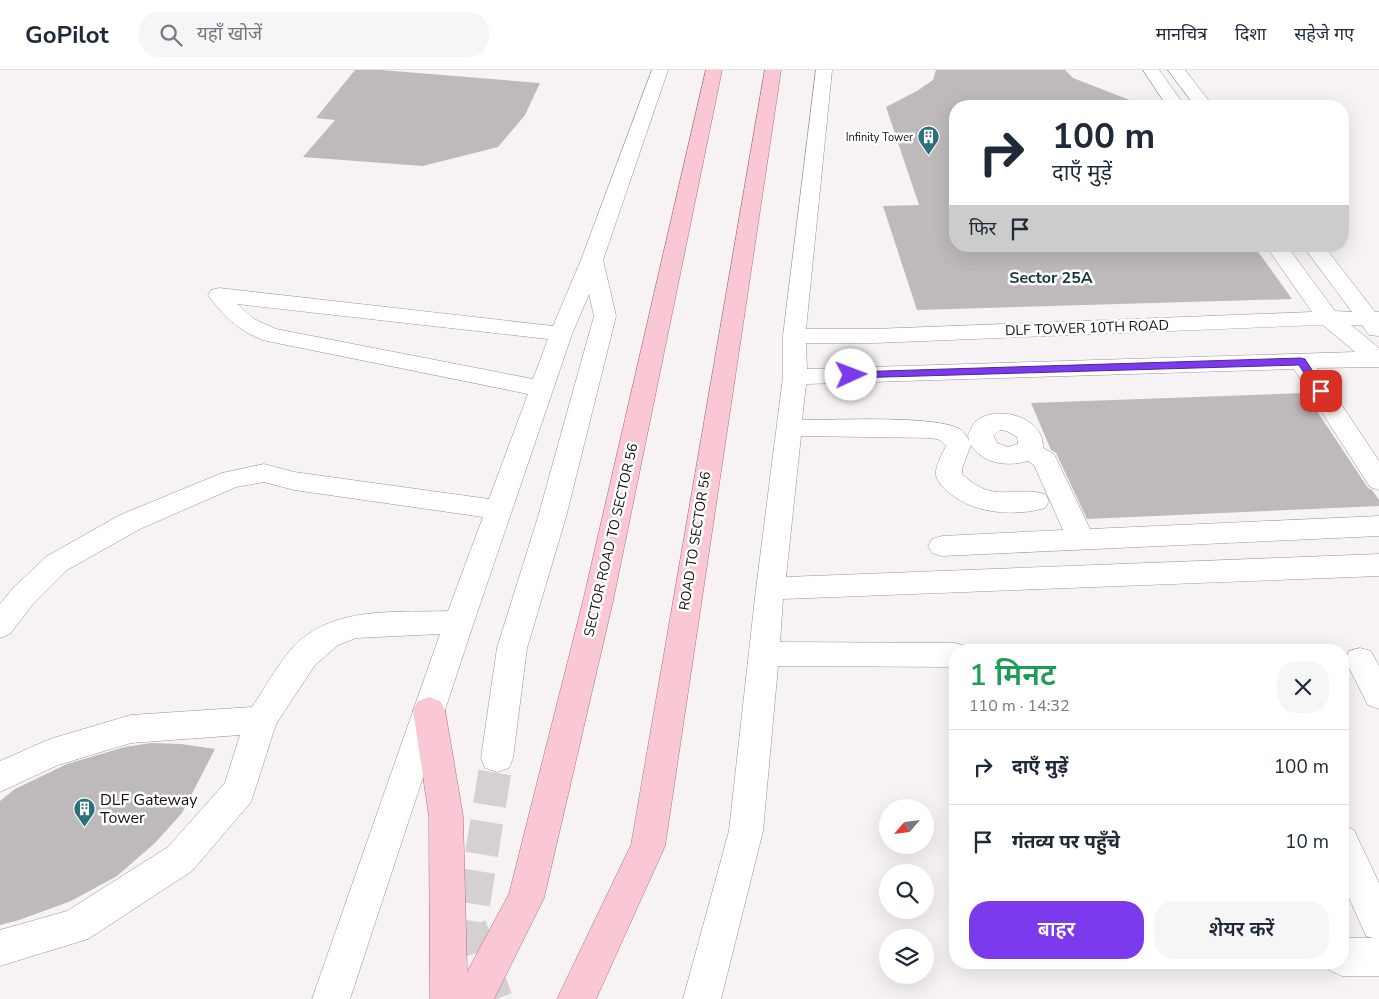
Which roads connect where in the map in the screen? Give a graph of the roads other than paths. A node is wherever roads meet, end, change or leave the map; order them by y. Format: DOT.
graph roads {
  1 [pos="660,70"];
  2 [pos="714,70"];
  3 [pos="773,70"];
  4 [pos="824,70"];
  5 [pos="1150,70"];
  6 [pos="1176,70"];
  7 [pos="1172,100"];
  8 [pos="1199,100"];
  9 [pos="1280,252"];
  10 [pos="1318,252"];
  11 [pos="592,260"];
  12 [pos="1328,318"];
  13 [pos="1376,324"];
  14 [pos="561,334"];
  15 [pos="794,336"];
  16 [pos="1378,359"];
  17 [pos="1301,362"];
  18 [pos="795,378"];
  19 [pos="542,389"];
  20 [pos="789,428"];
  21 [pos="968,438"];
  22 [pos="1379,481"];
  23 [pos="1036,501"];
  24 [pos="499,510"];
  25 [pos="1379,526"];
  26 [pos="1081,539"];
  27 [pos="942,546"];
  28 [pos="1379,565"];
  29 [pos="770,589"];
  30 [pos="459,622"];
  31 [pos="0,626"];
  32 [pos="764,654"];
  33 [pos="949,655"];
  34 [pos="1361,660"];
  35 [pos="1379,696"];
  36 [pos="429,710"];
  37 [pos="261,720"];
  38 [pos="497,758"];
  39 [pos="0,777"];
  40 [pos="1349,857"];
  41 [pos="1379,923"];
  42 [pos="0,948"];
  43 [pos="1349,957"];
  44 [pos="1379,957"];
  45 [pos="331,999"];
  46 [pos="449,999"];
  47 [pos="474,999"];
  48 [pos="576,999"];
  49 [pos="702,999"];
  1 -- 11 [label="street"];
  2 -- 47 [label="main road, SECTOR ROAD TO SECTOR 56"];
  3 -- 48 [label="main road, ROAD TO SECTOR 56"];
  4 -- 15 [label="street"];
  5 -- 7 [label="street"];
  6 -- 8 [label="street"];
  9 -- 12 [label="street"];
  10 -- 13 [label="street"];
  11 -- 14 [label="street"];
  11 -- 38 [label="street"];
  12 -- 13 [label="street, DLF TOWER 10TH ROAD"];
  12 -- 15 [label="street, DLF TOWER 10TH ROAD"];
  12 -- 16 [label="street"];
  14 -- 19 [label="street"];
  14 -- 19 [label="street"];
  15 -- 18 [label="street"];
  16 -- 17 [label="street"];
  17 -- 18 [label="street"];
  17 -- 22 [label="street"];
  18 -- 20 [label="street"];
  19 -- 24 [label="street"];
  20 -- 21 [label="street"];
  20 -- 29 [label="street"];
  21 -- 23 [label="street"];
  21 -- 26 [label="street"];
  24 -- 30 [label="street"];
  24 -- 31 [label="street"];
  25 -- 26 [label="street"];
  26 -- 27 [label="street"];
  28 -- 29 [label="street"];
  29 -- 32 [label="street"];
  30 -- 36 [label="street"];
  30 -- 37 [label="street"];
  32 -- 33 [label="street"];
  32 -- 49 [label="street"];
  34 -- 35 [label="street"];
  36 -- 45 [label="street"];
  36 -- 46 [label="main road"];
  37 -- 39 [label="street"];
  37 -- 42 [label="street"];
  40 -- 41 [label="street"];
  43 -- 44 [label="street"];
}
